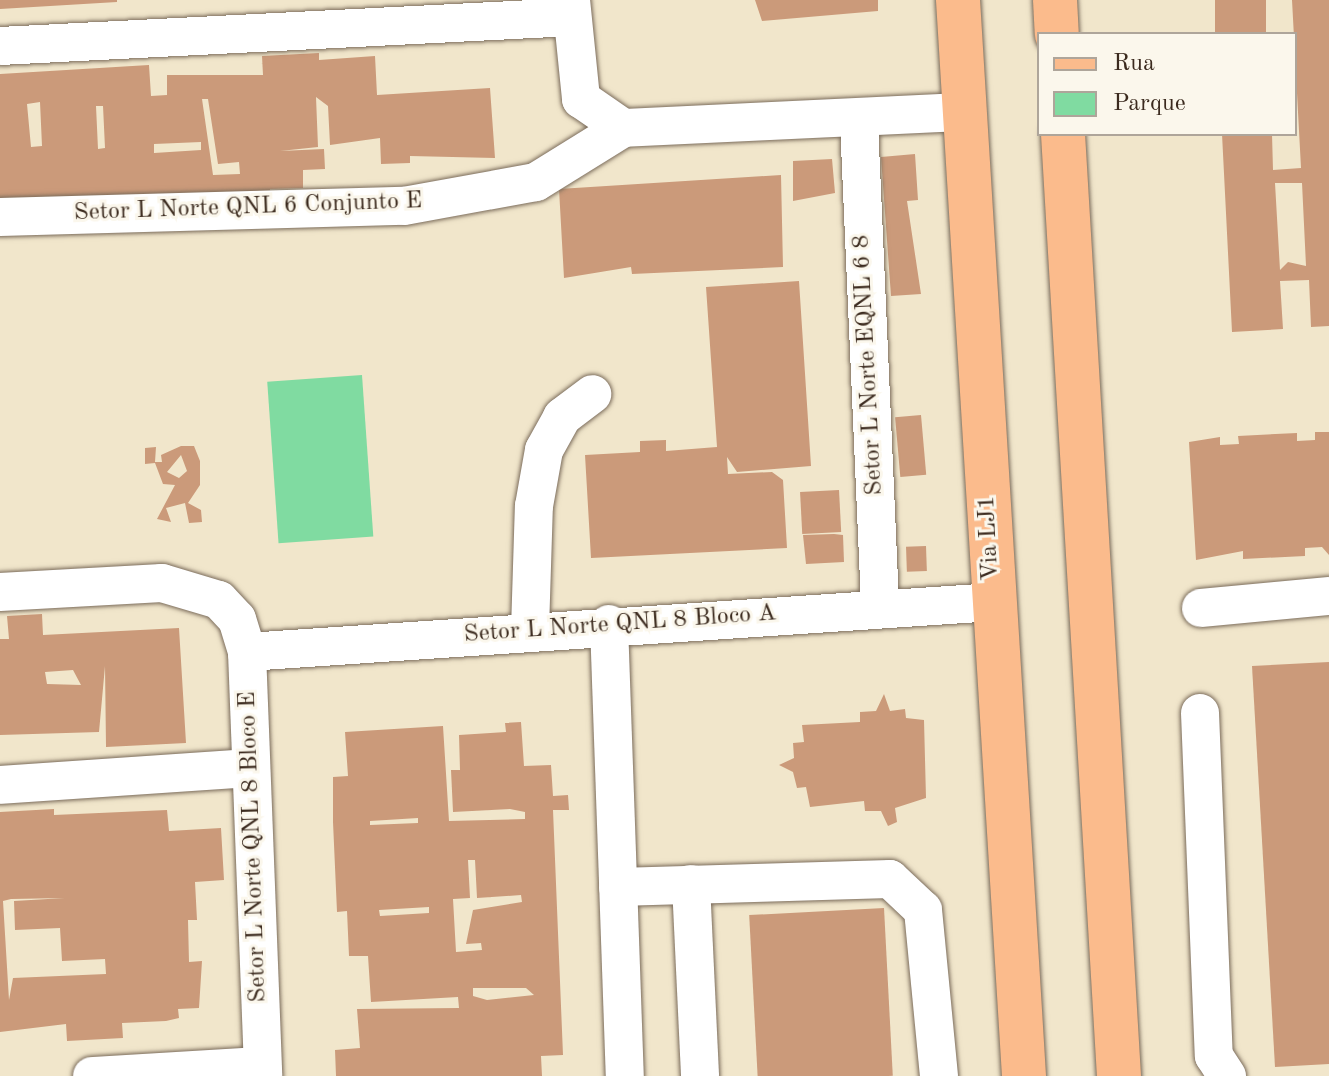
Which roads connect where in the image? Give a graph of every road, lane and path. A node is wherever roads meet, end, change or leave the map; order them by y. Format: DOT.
graph roads {
  1 [pos="958,0"];
  2 [pos="1055,0"];
  3 [pos="572,9"];
  4 [pos="1057,32"];
  5 [pos="0,46"];
  6 [pos="964,112"];
  7 [pos="859,122"];
  8 [pos="623,128"];
  9 [pos="1063,136"];
  10 [pos="0,217"];
  11 [pos="592,394"];
  12 [pos="0,592"];
  13 [pos="1329,596"];
  14 [pos="994,602"];
  15 [pos="880,607"];
  16 [pos="1201,608"];
  17 [pos="609,624"];
  18 [pos="530,630"];
  19 [pos="242,636"];
  20 [pos="1200,713"];
  21 [pos="249,768"];
  22 [pos="0,785"];
  23 [pos="691,884"];
  24 [pos="618,887"];
  25 [pos="263,1071"];
  26 [pos="92,1076"];
  27 [pos="625,1076"];
  28 [pos="700,1076"];
  29 [pos="939,1076"];
  30 [pos="1024,1076"];
  31 [pos="1119,1076"];
  32 [pos="1227,1076"];
  1 -- 6 [label="main road, Via LJ1"];
  2 -- 4 [label="main road"];
  3 -- 5 [label="street"];
  3 -- 8 [label="street"];
  6 -- 7 [label="street"];
  6 -- 14 [label="main road, Via LJ1"];
  7 -- 8 [label="street"];
  7 -- 15 [label="street, Setor L Norte EQNL 6 8"];
  8 -- 10 [label="street, Setor L Norte QNL 6 Conjunto E"];
  9 -- 31 [label="main road"];
  11 -- 18 [label="street"];
  12 -- 19 [label="street"];
  13 -- 16 [label="street"];
  14 -- 15 [label="street, Setor L Norte QNL 8 Bloco A"];
  14 -- 30 [label="main road, Via LJ1"];
  15 -- 17 [label="street, Setor L Norte QNL 8 Bloco A"];
  17 -- 18 [label="street, Setor L Norte QNL 8 Bloco A"];
  17 -- 24 [label="street"];
  18 -- 19 [label="street, Setor L Norte QNL 8 Bloco A"];
  19 -- 21 [label="street, Setor L Norte QNL 8 Bloco E"];
  20 -- 32 [label="street"];
  21 -- 22 [label="street"];
  21 -- 25 [label="street, Setor L Norte QNL 8 Bloco E"];
  23 -- 24 [label="street"];
  23 -- 28 [label="street"];
  23 -- 29 [label="street"];
  24 -- 27 [label="street"];
  25 -- 26 [label="street"];
}
